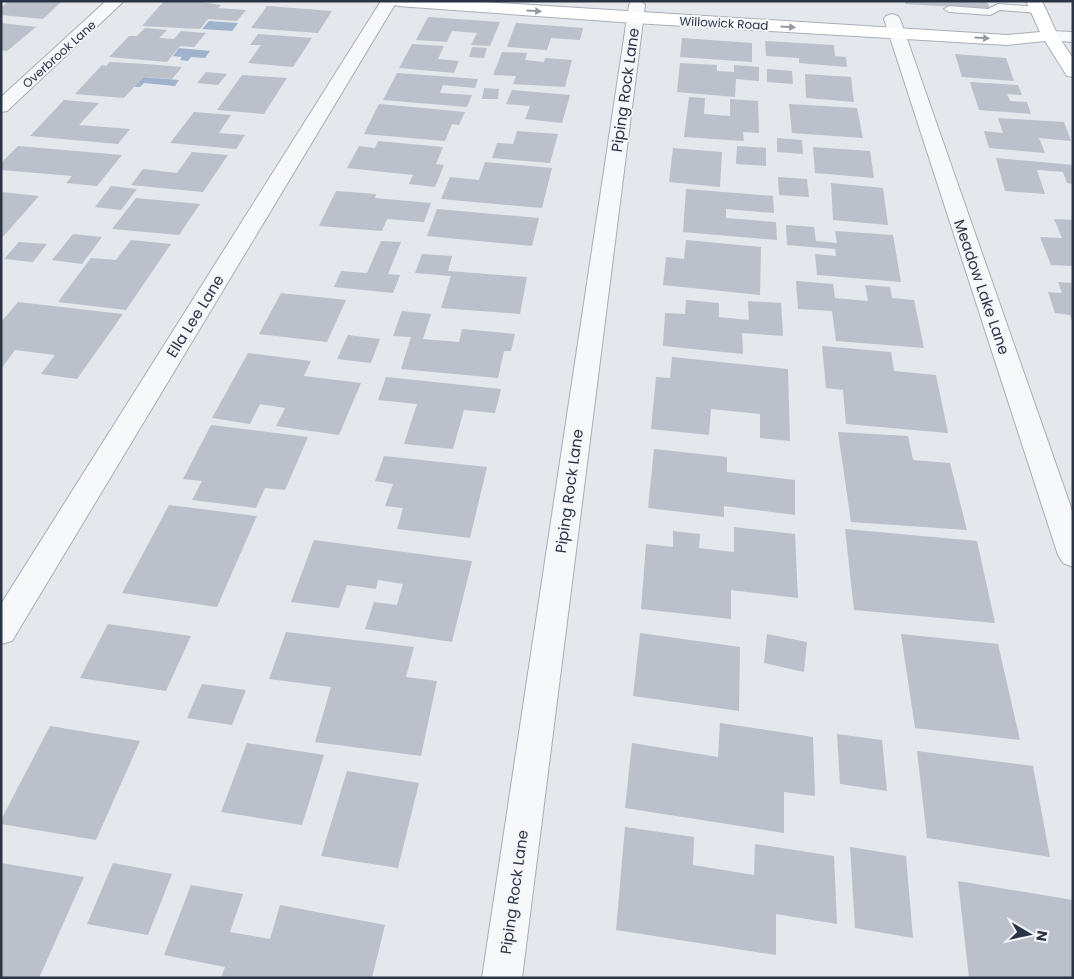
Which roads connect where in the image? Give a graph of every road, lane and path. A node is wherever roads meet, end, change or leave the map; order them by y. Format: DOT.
graph roads {
  1 [pos="116,1"];
  2 [pos="389,1"];
  3 [pos="398,1"];
  4 [pos="590,1"];
  5 [pos="1036,5"];
  6 [pos="637,8"];
  7 [pos="950,13"];
  8 [pos="894,26"];
  9 [pos="1050,36"];
  10 [pos="1073,37"];
  11 [pos="1073,72"];
  12 [pos="1,107"];
  13 [pos="1073,555"];
  14 [pos="1,631"];
  15 [pos="502,978"];
  1 -- 12 [label="street, Overbrook Lane"];
  2 -- 14 [label="street, Ella Lee Lane"];
  3 -- 6 [label="main road, Willowick Road, one-way"];
  4 -- 6 [label="main road, Willowick Road"];
  5 -- 7 [label="lane"];
  5 -- 9 [label="main road"];
  6 -- 8 [label="main road, Willowick Road"];
  6 -- 15 [label="street, Piping Rock Lane"];
  7 -- 8 [label="main road, Willowick Road"];
  7 -- 9 [label="main road, Willowick Road"];
  8 -- 9 [label="main road, Willowick Road, one-way"];
  8 -- 13 [label="street, Meadow Lake Lane"];
  9 -- 10 [label="street, Willowick Road"];
  9 -- 11 [label="main road"];
}
